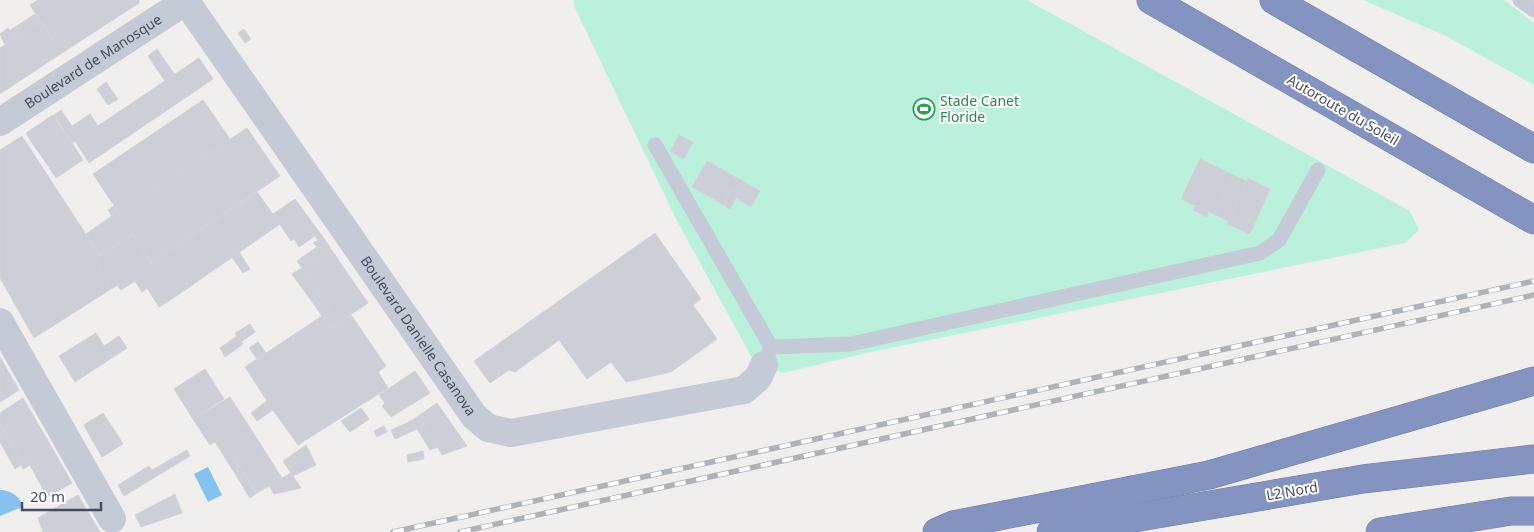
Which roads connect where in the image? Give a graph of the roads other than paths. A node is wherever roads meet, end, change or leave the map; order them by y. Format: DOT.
graph roads {
  1 [pos="185,0"];
  2 [pos="1151,0"];
  3 [pos="1274,0"];
  4 [pos="1520,0"];
  5 [pos="1534,10"];
  6 [pos="0,122"];
  7 [pos="655,145"];
  8 [pos="1534,148"];
  9 [pos="1318,170"];
  10 [pos="1534,220"];
  11 [pos="0,322"];
  12 [pos="768,356"];
  13 [pos="1534,381"];
  14 [pos="1534,459"];
  15 [pos="1534,511"];
  16 [pos="112,519"];
  17 [pos="936,532"];
  18 [pos="1051,532"];
  19 [pos="1380,532"];
  1 -- 6 [label="street, Boulevard de Manosque"];
  1 -- 12 [label="street, Boulevard Danielle Casanova"];
  2 -- 10 [label="highway, Autoroute du Soleil"];
  3 -- 8 [label="highway"];
  4 -- 5 [label="lane"];
  7 -- 12 [label="lane"];
  9 -- 12 [label="lane"];
  11 -- 16 [label="street"];
  13 -- 17 [label="highway"];
  14 -- 18 [label="highway, L2 Nord"];
  15 -- 19 [label="highway"];
}
